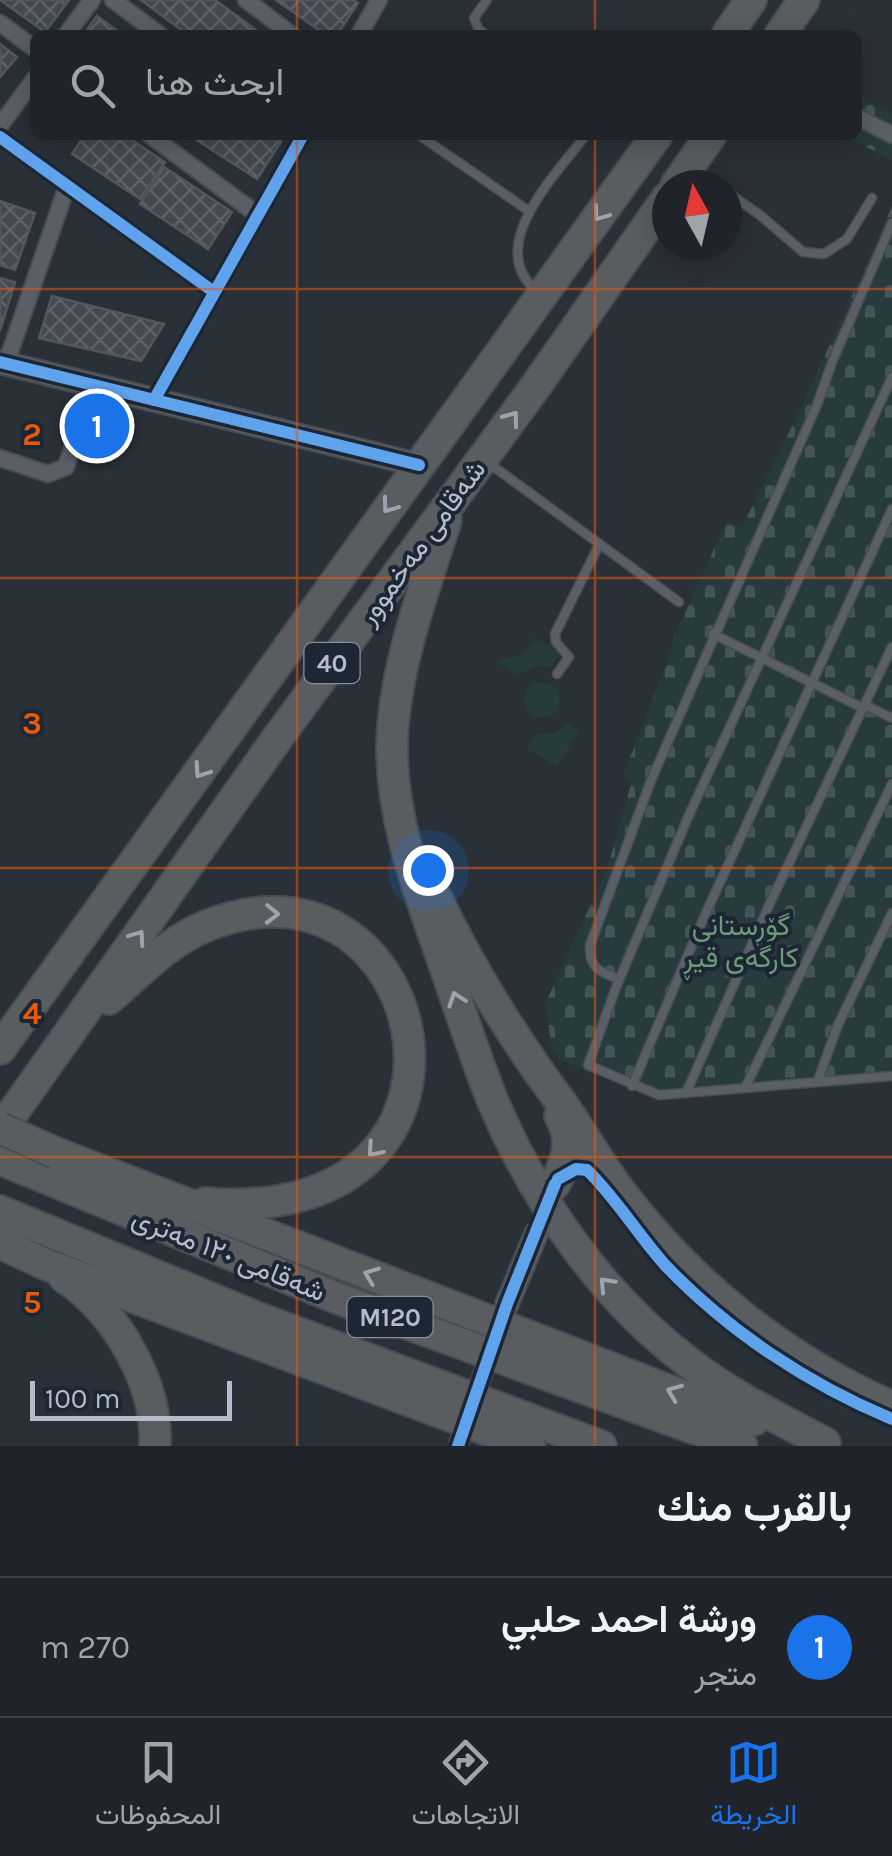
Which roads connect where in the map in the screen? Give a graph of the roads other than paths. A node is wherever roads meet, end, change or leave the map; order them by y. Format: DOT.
graph roads {
  1 [pos="92,0"];
  2 [pos="113,0"];
  3 [pos="246,0"];
  4 [pos="379,0"];
  5 [pos="487,0"];
  6 [pos="750,0"];
  7 [pos="804,0"];
  8 [pos="0,23"];
  9 [pos="70,30"];
  10 [pos="153,30"];
  11 [pos="285,30"];
  12 [pos="362,30"];
  13 [pos="479,30"];
  14 [pos="731,30"];
  15 [pos="783,30"];
  16 [pos="30,45"];
  17 [pos="30,85"];
  18 [pos="862,120"];
  19 [pos="0,126"];
  20 [pos="892,135"];
  21 [pos="0,137"];
  22 [pos="157,140"];
  23 [pos="297,140"];
  24 [pos="426,140"];
  25 [pos="582,140"];
  26 [pos="647,140"];
  27 [pos="708,140"];
  28 [pos="687,170"];
  29 [pos="67,186"];
  30 [pos="872,198"];
  31 [pos="742,202"];
  32 [pos="529,211"];
  33 [pos="258,215"];
  34 [pos="652,219"];
  35 [pos="892,222"];
  36 [pos="214,292"];
  37 [pos="542,295"];
  38 [pos="3,363"];
  39 [pos="892,377"];
  40 [pos="92,385"];
  41 [pos="154,400"];
  42 [pos="0,458"];
  43 [pos="482,459"];
  44 [pos="419,466"];
  45 [pos="453,497"];
  46 [pos="892,509"];
  47 [pos="599,545"];
  48 [pos="679,602"];
  49 [pos="713,634"];
  50 [pos="892,647"];
  51 [pos="760,658"];
  52 [pos="558,674"];
  53 [pos="811,682"];
  54 [pos="864,707"];
  55 [pos="892,718"];
  56 [pos="892,784"];
  57 [pos="400,814"];
  58 [pos="892,913"];
  59 [pos="620,979"];
  60 [pos="73,1030"];
  61 [pos="0,1049"];
  62 [pos="892,1076"];
  63 [pos="542,1079"];
  64 [pos="818,1080"];
  65 [pos="632,1086"];
  66 [pos="746,1086"];
  67 [pos="686,1093"];
  68 [pos="0,1130"];
  69 [pos="0,1159"];
  70 [pos="49,1165"];
  71 [pos="557,1181"];
  72 [pos="175,1200"];
  73 [pos="2,1223"];
  74 [pos="536,1234"];
  75 [pos="45,1264"];
  76 [pos="507,1304"];
  77 [pos="892,1407"];
  78 [pos="892,1419"];
  79 [pos="829,1445"];
  80 [pos="155,1446"];
  81 [pos="530,1446"];
  82 [pos="601,1446"];
  83 [pos="742,1446"];
  1 -- 9 [label="street"];
  2 -- 10 [label="street"];
  3 -- 11 [label="street"];
  4 -- 12 [label="street"];
  5 -- 13 [label="lane"];
  6 -- 14 [label="highway"];
  7 -- 15 [label="highway"];
  8 -- 16 [label="street"];
  17 -- 19 [label="street"];
  18 -- 20 [label="street"];
  21 -- 29 [label="street"];
  22 -- 33 [label="street"];
  23 -- 33 [label="street"];
  24 -- 32 [label="lane"];
  25 -- 32 [label="lane"];
  26 -- 37 [label="highway, شەقامی مەخموور / 40, one-way"];
  27 -- 28 [label="highway"];
  29 -- 36 [label="street"];
  29 -- 38 [label="street"];
  30 -- 31 [label="lane"];
  32 -- 37 [label="lane"];
  33 -- 36 [label="street"];
  43 -- 34 [label="highway, شەقامی مەخموور / 40, one-way"];
  35 -- 49 [label="lane"];
  36 -- 41 [label="street"];
  37 -- 44 [label="highway, شەقامی مەخموور / 40"];
  38 -- 40 [label="street"];
  39 -- 51 [label="lane"];
  40 -- 41 [label="street"];
  40 -- 42 [label="street"];
  41 -- 44 [label="street"];
  43 -- 45 [label="highway, شەقامی مەخموور / 40"];
  43 -- 47 [label="lane"];
  44 -- 61 [label="highway, شەقامی مەخموور / 40, one-way"];
  45 -- 57 [label="highway"];
  60 -- 45 [label="highway, شەقامی مەخموور / 40, one-way"];
  46 -- 53 [label="lane"];
  47 -- 48 [label="lane"];
  47 -- 52 [label="lane"];
  49 -- 51 [label="lane"];
  49 -- 59 [label="lane"];
  50 -- 54 [label="lane"];
  51 -- 53 [label="lane"];
  51 -- 59 [label="lane"];
  53 -- 54 [label="lane"];
  53 -- 65 [label="lane"];
  54 -- 55 [label="lane"];
  54 -- 67 [label="lane"];
  56 -- 66 [label="lane"];
  57 -- 63 [label="highway"];
  79 -- 57 [label="highway, one-way"];
  58 -- 64 [label="lane"];
  59 -- 65 [label="lane"];
  60 -- 68 [label="highway, شەقامی مەخموور / 40"];
  60 -- 72 [label="highway, one-way"];
  62 -- 64 [label="lane"];
  63 -- 71 [label="highway"];
  63 -- 77 [label="highway"];
  64 -- 66 [label="lane"];
  65 -- 67 [label="lane"];
  66 -- 67 [label="lane"];
  68 -- 70 [label="highway, bridge"];
  69 -- 70 [label="highway, شەقامی ١٢٠ مەتری / M120"];
  70 -- 72 [label="highway"];
  70 -- 83 [label="highway, شەقامی ١٢٠ مەتری / M120"];
  71 -- 78 [label="street"];
  79 -- 72 [label="highway, one-way"];
  73 -- 75 [label="highway"];
  73 -- 82 [label="highway, شەقامی ١٢٠ مەتری / M120"];
  74 -- 76 [label="street"];
  75 -- 80 [label="highway"];
  75 -- 81 [label="highway"];
}
